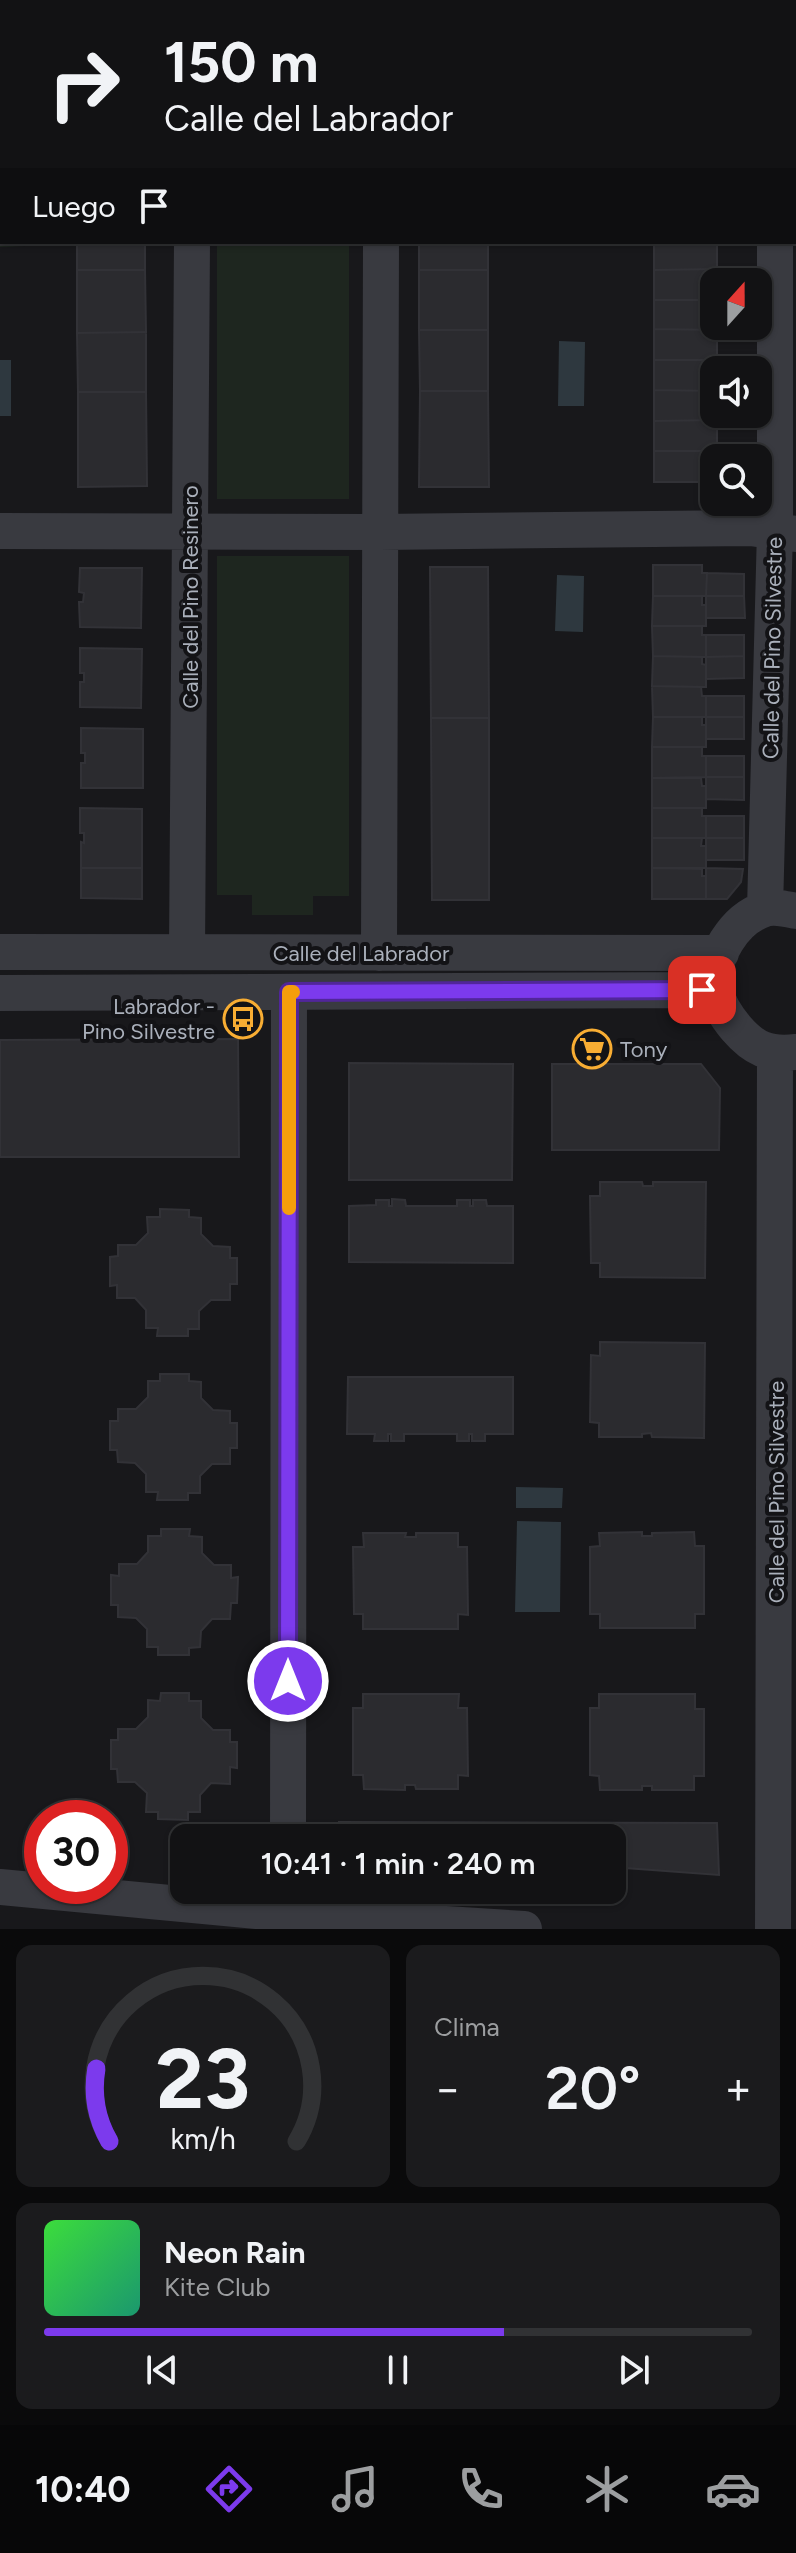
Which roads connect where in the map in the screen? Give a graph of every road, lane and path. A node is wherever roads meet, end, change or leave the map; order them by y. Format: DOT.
graph roads {
  1 [pos="192,244"];
  2 [pos="381,244"];
  3 [pos="775,244"];
  4 [pos="0,531"];
  5 [pos="190,532"];
  6 [pos="380,532"];
  7 [pos="785,532"];
  8 [pos="780,910"];
  9 [pos="0,952"];
  10 [pos="187,952"];
  11 [pos="379,953"];
  12 [pos="721,953"];
  13 [pos="715,990"];
  14 [pos="289,992"];
  15 [pos="0,993"];
  16 [pos="786,1053"];
  17 [pos="786,1413"];
  18 [pos="288,1824"];
  19 [pos="0,1887"];
  20 [pos="170,1896"];
  21 [pos="305,1904"];
  22 [pos="524,1929"];
  23 [pos="773,1929"];
  1 -- 5 [label="street, Calle del Pino Resinero"];
  2 -- 6 [label="street"];
  3 -- 7 [label="street, Calle del Pino Silvestre"];
  4 -- 5 [label="street"];
  5 -- 6 [label="street"];
  5 -- 10 [label="street, Calle del Pino Resinero"];
  6 -- 7 [label="street"];
  6 -- 11 [label="street"];
  7 -- 8 [label="street, Calle del Pino Silvestre"];
  8 -- 12 [label="street"];
  9 -- 10 [label="street, Calle del Labrador"];
  10 -- 11 [label="street, Calle del Labrador"];
  11 -- 12 [label="street, Calle del Labrador"];
  12 -- 13 [label="street"];
  13 -- 14 [label="street, Calle del Labrador"];
  13 -- 16 [label="street"];
  14 -- 15 [label="street, Calle del Labrador"];
  14 -- 18 [label="street"];
  16 -- 17 [label="street, Calle del Pino Silvestre"];
  17 -- 23 [label="street, Calle del Pino Silvestre"];
  19 -- 20 [label="street"];
  21 -- 22 [label="street"];
}
